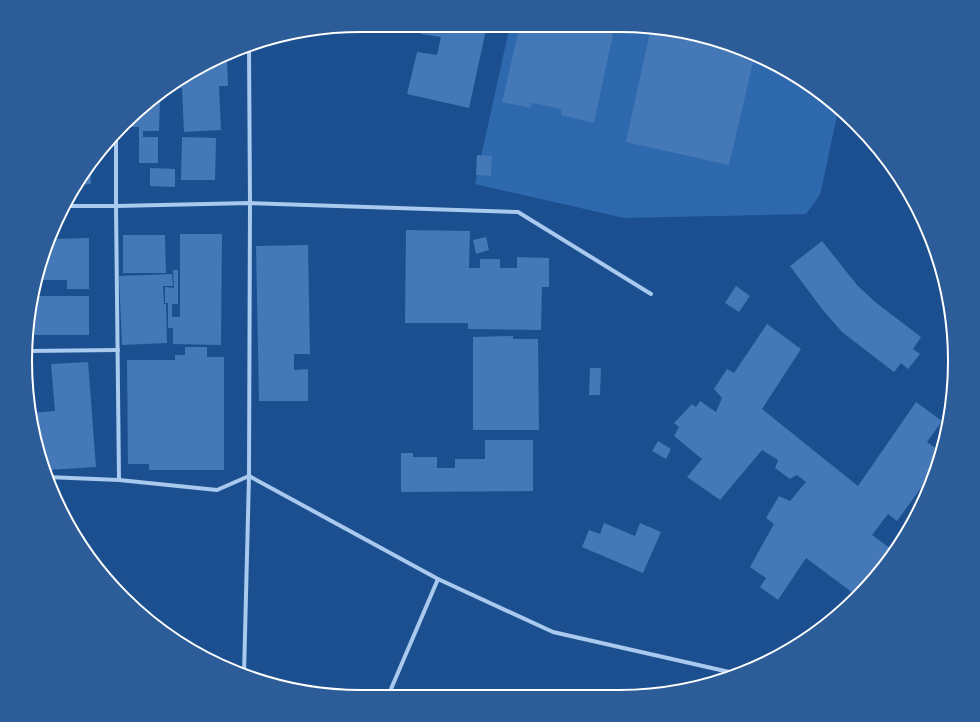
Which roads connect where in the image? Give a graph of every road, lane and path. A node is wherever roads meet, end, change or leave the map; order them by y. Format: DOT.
graph roads {
  1 [pos="249,51"];
  2 [pos="116,142"];
  3 [pos="250,203"];
  4 [pos="71,206"];
  5 [pos="116,206"];
  6 [pos="651,294"];
  7 [pos="118,350"];
  8 [pos="32,352"];
  9 [pos="249,476"];
  10 [pos="53,477"];
  11 [pos="119,480"];
  12 [pos="438,579"];
  13 [pos="244,669"];
  14 [pos="728,672"];
  15 [pos="391,690"];
  1 -- 3 [label="street"];
  2 -- 5 [label="street"];
  3 -- 5 [label="street"];
  3 -- 6 [label="street"];
  3 -- 9 [label="street"];
  4 -- 5 [label="street"];
  5 -- 7 [label="street"];
  7 -- 8 [label="street"];
  7 -- 11 [label="street"];
  9 -- 11 [label="street"];
  9 -- 12 [label="street"];
  9 -- 13 [label="street"];
  10 -- 11 [label="street"];
  12 -- 14 [label="street"];
  12 -- 15 [label="street"];
}
